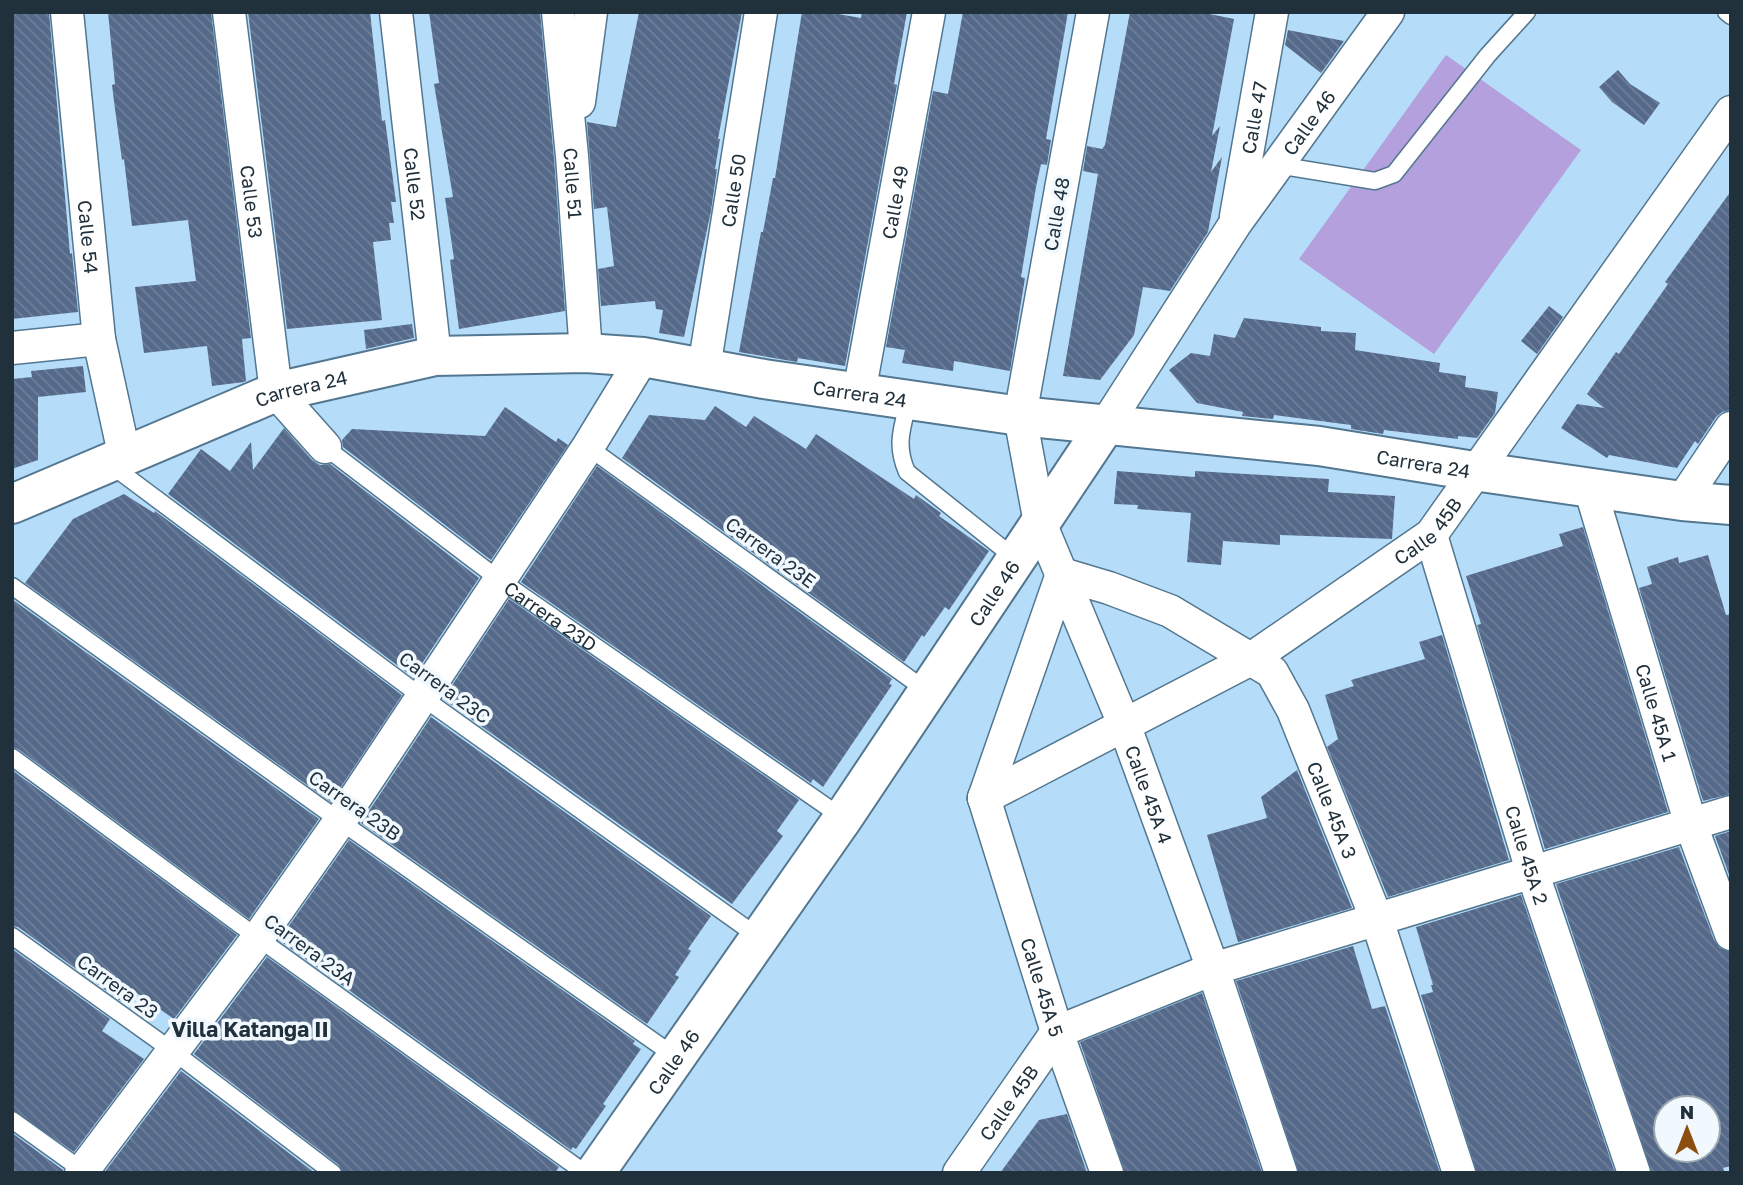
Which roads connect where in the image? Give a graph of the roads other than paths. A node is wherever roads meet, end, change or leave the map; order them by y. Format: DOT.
graph roads {
  1 [pos="67,12"];
  2 [pos="229,12"];
  3 [pos="396,12"];
  4 [pos="558,12"];
  5 [pos="592,12"];
  6 [pos="761,12"];
  7 [pos="929,12"];
  8 [pos="1093,12"];
  9 [pos="1272,12"];
  10 [pos="1388,12"];
  11 [pos="1527,12"];
  12 [pos="1726,12"];
  13 [pos="1731,16"];
  14 [pos="1731,112"];
  15 [pos="572,156"];
  16 [pos="1277,165"];
  17 [pos="1235,225"];
  18 [pos="99,338"];
  19 [pos="12,348"];
  20 [pos="586,353"];
  21 [pos="435,356"];
  22 [pos="643,357"];
  23 [pos="704,368"];
  24 [pos="276,392"];
  25 [pos="859,393"];
  26 [pos="909,400"];
  27 [pos="1020,416"];
  28 [pos="1107,423"];
  29 [pos="1731,428"];
  30 [pos="325,447"];
  31 [pos="589,447"];
  32 [pos="117,461"];
  33 [pos="1474,471"];
  34 [pos="1590,488"];
  35 [pos="1682,501"];
  36 [pos="12,504"];
  37 [pos="1731,505"];
  38 [pos="1040,523"];
  39 [pos="1431,535"];
  40 [pos="1016,559"];
  41 [pos="1062,574"];
  42 [pos="501,581"];
  43 [pos="12,586"];
  44 [pos="1251,659"];
  45 [pos="929,692"];
  46 [pos="422,697"];
  47 [pos="1124,724"];
  48 [pos="12,757"];
  49 [pos="984,798"];
  50 [pos="1731,812"];
  51 [pos="843,818"];
  52 [pos="340,821"];
  53 [pos="1691,825"];
  54 [pos="1532,871"];
  55 [pos="1377,920"];
  56 [pos="1731,934"];
  57 [pos="12,936"];
  58 [pos="258,938"];
  59 [pos="760,938"];
  60 [pos="1213,969"];
  61 [pos="1057,1032"];
  62 [pos="174,1052"];
  63 [pos="676,1057"];
  64 [pos="12,1120"];
  65 [pos="83,1172"];
  66 [pos="333,1173"];
  67 [pos="585,1173"];
  68 [pos="595,1173"];
  69 [pos="959,1173"];
  70 [pos="1107,1173"];
  71 [pos="1280,1173"];
  72 [pos="1459,1173"];
  73 [pos="1634,1173"];
  1 -- 18 [label="street, Calle 54"];
  2 -- 24 [label="street, Calle 53"];
  3 -- 21 [label="street, Calle 52"];
  4 -- 15 [label="street, Calle 51"];
  5 -- 15 [label="street"];
  6 -- 23 [label="street, Calle 50"];
  7 -- 25 [label="street, Calle 49"];
  8 -- 27 [label="street, Calle 48"];
  9 -- 17 [label="street, Calle 47"];
  10 -- 16 [label="street, Calle 46"];
  11 -- 16 [label="lane"];
  12 -- 13 [label="lane"];
  14 -- 33 [label="street, Calle 45B"];
  15 -- 20 [label="street, Calle 51"];
  16 -- 17 [label="street, Calle 46"];
  17 -- 28 [label="street, Calle 46"];
  18 -- 19 [label="street"];
  18 -- 32 [label="street, Calle 54"];
  20 -- 21 [label="street, Carrera 24"];
  20 -- 22 [label="street, Carrera 24"];
  21 -- 24 [label="street, Carrera 24"];
  22 -- 23 [label="street, Carrera 24"];
  22 -- 31 [label="street"];
  23 -- 25 [label="street, Carrera 24"];
  24 -- 30 [label="street, Carrera 23D"];
  24 -- 32 [label="street, Carrera 24"];
  25 -- 26 [label="street, Carrera 24"];
  26 -- 27 [label="street, Carrera 24"];
  26 -- 40 [label="lane"];
  27 -- 28 [label="street, Carrera 24"];
  27 -- 38 [label="street, Calle 45A 4"];
  28 -- 33 [label="street, Carrera 24"];
  28 -- 38 [label="street, Calle 46"];
  29 -- 35 [label="street"];
  30 -- 42 [label="lane, Carrera 23D"];
  31 -- 42 [label="street"];
  31 -- 45 [label="lane, Carrera 23E"];
  32 -- 36 [label="street, Carrera 24"];
  32 -- 46 [label="lane, Carrera 23C"];
  33 -- 34 [label="street, Carrera 24"];
  33 -- 39 [label="street, Calle 45B"];
  34 -- 35 [label="street, Carrera 24"];
  34 -- 53 [label="street, Calle 45A 1"];
  35 -- 37 [label="street, Carrera 24"];
  38 -- 40 [label="street, Calle 46"];
  38 -- 41 [label="street, Calle 45A 4"];
  39 -- 44 [label="street, Calle 45B"];
  39 -- 54 [label="street, Calle 45A 2"];
  40 -- 45 [label="street, Calle 46"];
  41 -- 44 [label="street, Calle 45A 3"];
  41 -- 47 [label="street, Calle 45A 4"];
  41 -- 49 [label="street"];
  42 -- 46 [label="street"];
  42 -- 51 [label="lane, Carrera 23D"];
  43 -- 52 [label="lane, Carrera 23B"];
  44 -- 47 [label="street, Calle 45B"];
  44 -- 55 [label="street, Calle 45A 3"];
  45 -- 51 [label="street, Calle 46"];
  46 -- 52 [label="street"];
  46 -- 59 [label="lane, Carrera 23C"];
  47 -- 49 [label="street, Calle 45B"];
  47 -- 60 [label="street, Calle 45A 4"];
  48 -- 58 [label="lane, Carrera 23A"];
  49 -- 61 [label="street, Calle 45A 5"];
  50 -- 53 [label="street"];
  51 -- 59 [label="street, Calle 46"];
  52 -- 58 [label="street"];
  52 -- 63 [label="lane, Carrera 23B"];
  53 -- 54 [label="street"];
  53 -- 56 [label="street, Calle 45A 1"];
  54 -- 55 [label="street"];
  54 -- 73 [label="street, Calle 45A 2"];
  55 -- 60 [label="street"];
  55 -- 72 [label="street, Calle 45A 3"];
  57 -- 62 [label="lane, Carrera 23"];
  58 -- 62 [label="street"];
  58 -- 67 [label="lane, Carrera 23A"];
  59 -- 63 [label="street, Calle 46"];
  60 -- 61 [label="street"];
  60 -- 71 [label="street, Calle 45A 4"];
  61 -- 69 [label="street, Calle 45B"];
  61 -- 70 [label="street, Calle 45A 5"];
  62 -- 65 [label="street"];
  62 -- 66 [label="lane, Carrera 23"];
  63 -- 68 [label="street, Calle 46"];
  64 -- 65 [label="lane"];
}
